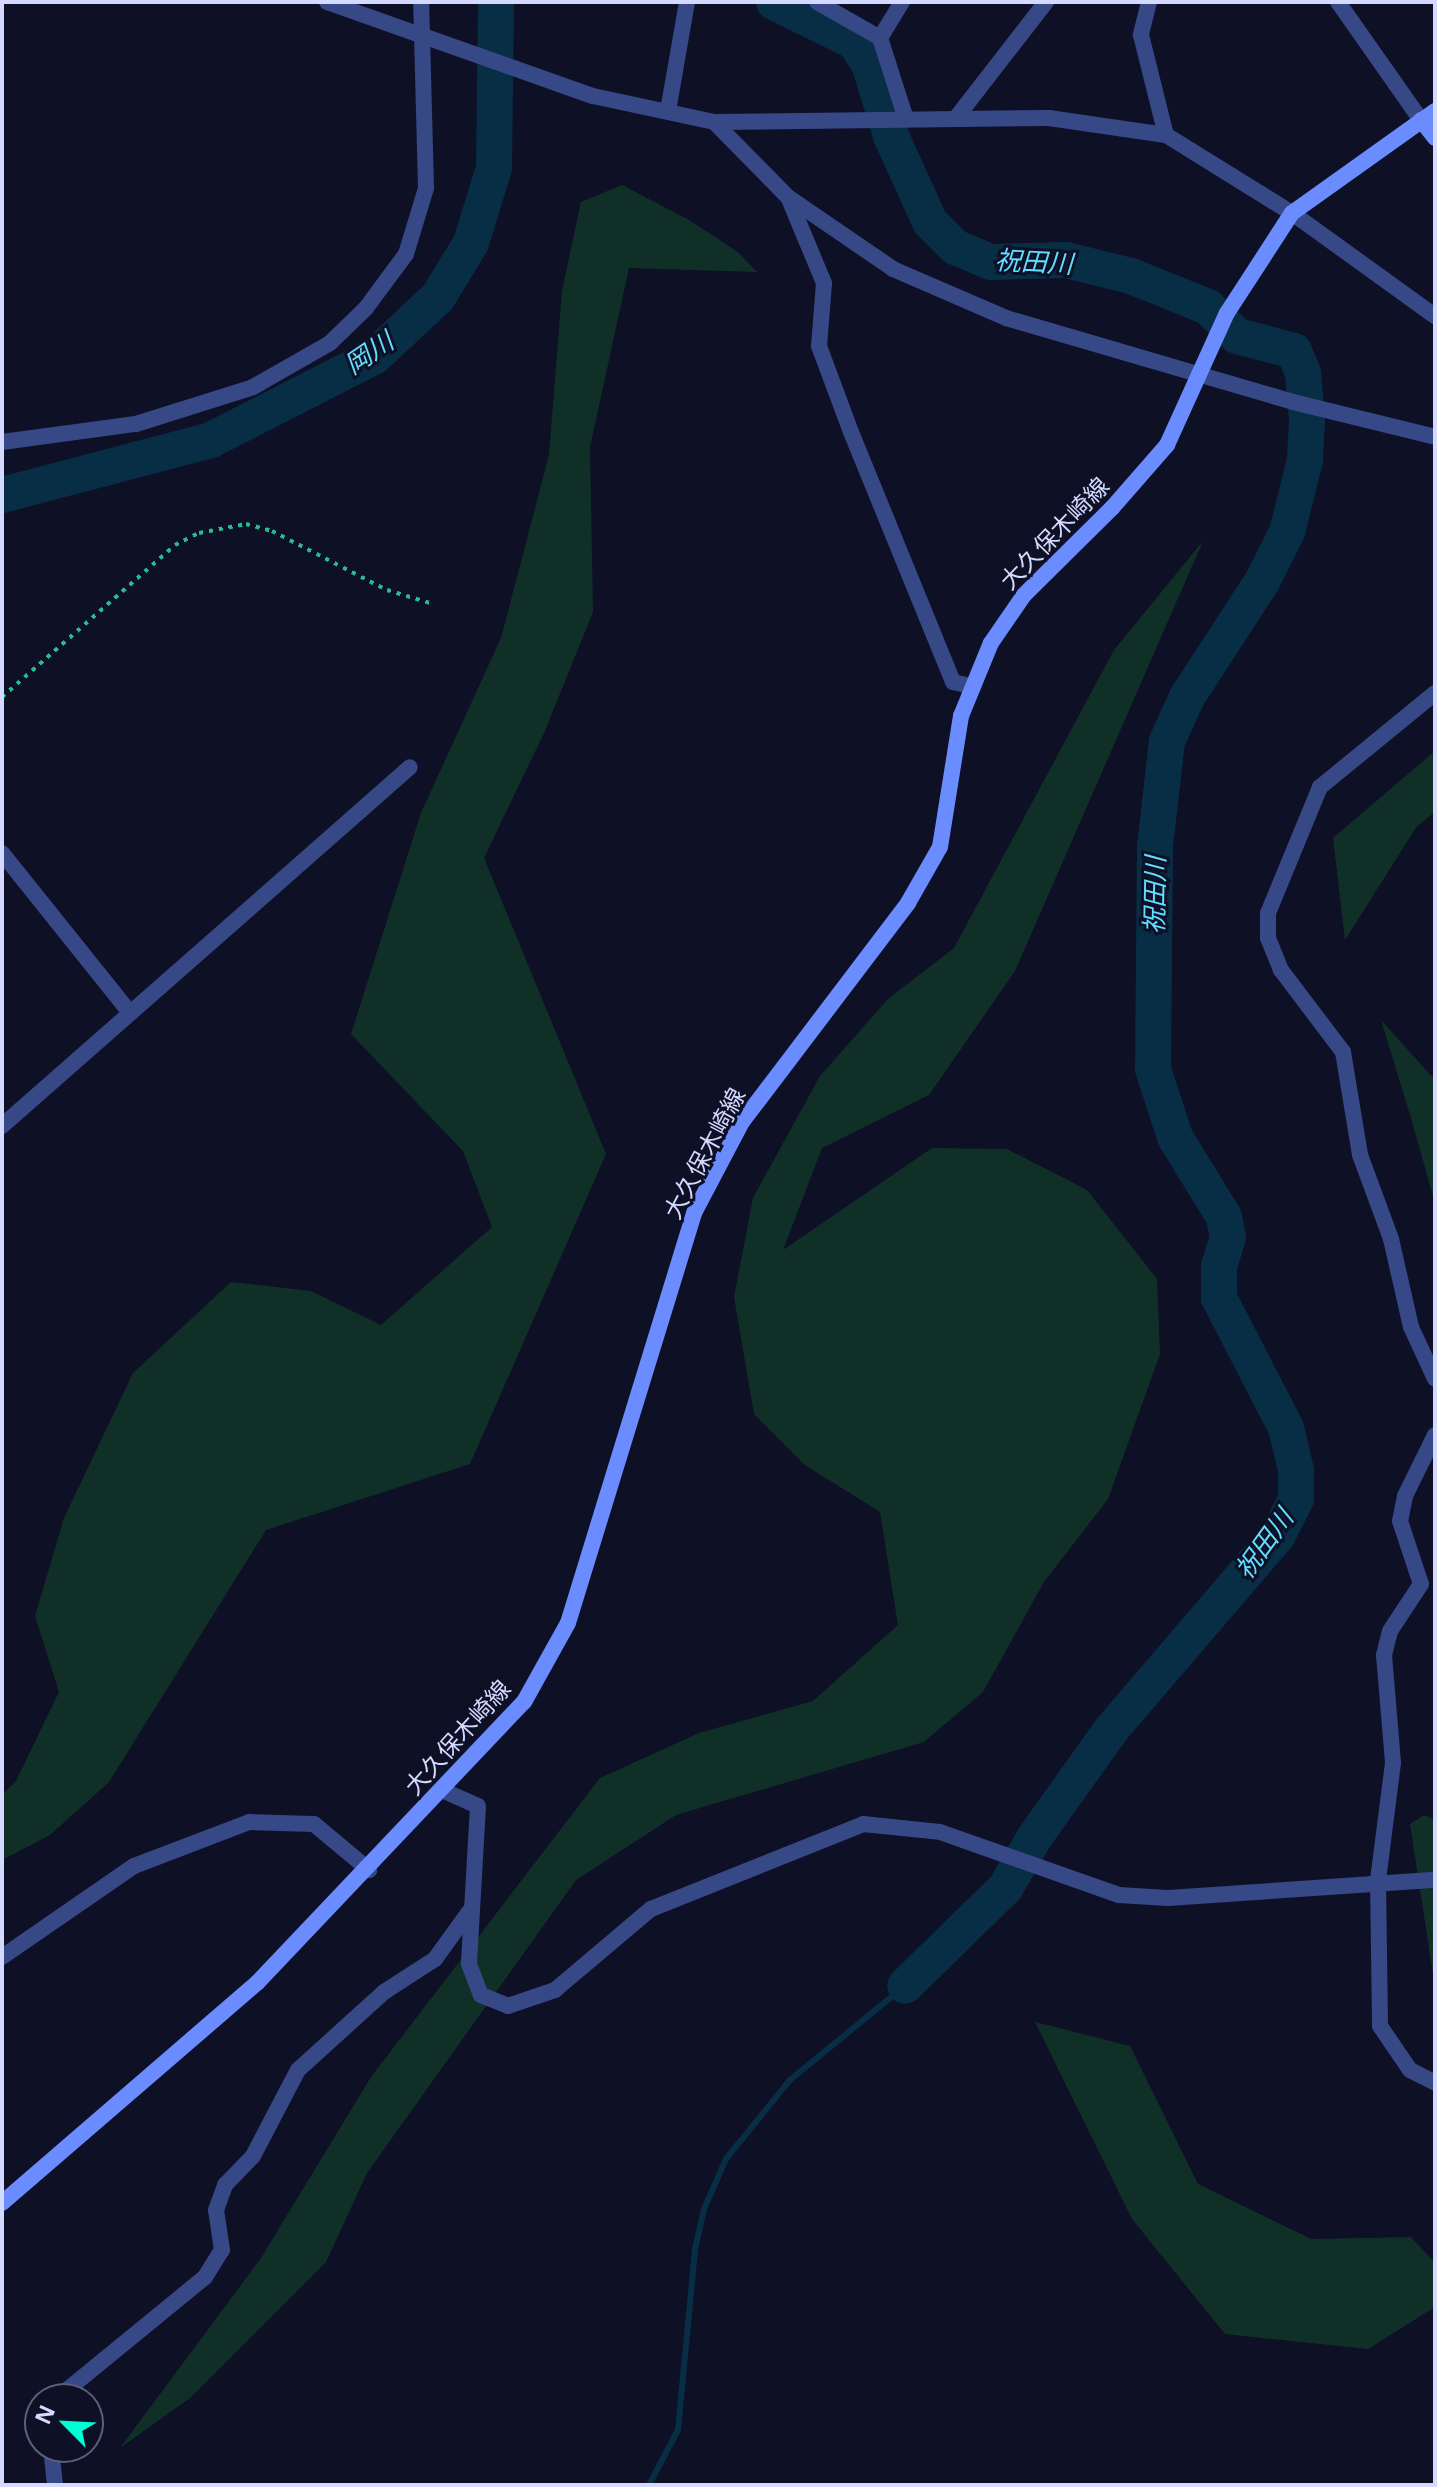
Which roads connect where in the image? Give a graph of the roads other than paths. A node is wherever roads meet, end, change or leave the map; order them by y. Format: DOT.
graph roads {
  1 [pos="327,2"];
  2 [pos="421,2"];
  3 [pos="687,2"];
  4 [pos="817,2"];
  5 [pos="902,2"];
  6 [pos="1046,2"];
  7 [pos="1149,2"];
  8 [pos="1338,2"];
  9 [pos="420,33"];
  10 [pos="880,38"];
  11 [pos="668,111"];
  12 [pos="1428,115"];
  13 [pos="905,116"];
  14 [pos="956,118"];
  15 [pos="714,122"];
  16 [pos="1166,135"];
  17 [pos="1435,138"];
  18 [pos="788,197"];
  19 [pos="1292,213"];
  20 [pos="1435,316"];
  21 [pos="1201,376"];
  22 [pos="1435,437"];
  23 [pos="2,442"];
  24 [pos="971,686"];
  25 [pos="1435,693"];
  26 [pos="410,767"];
  27 [pos="2,853"];
  28 [pos="130,1013"];
  29 [pos="2,1126"];
  30 [pos="1435,1379"];
  31 [pos="1435,1435"];
  32 [pos="442,1790"];
  33 [pos="369,1870"];
  34 [pos="1378,1880"];
  35 [pos="1435,1880"];
  36 [pos="469,1912"];
  37 [pos="2,1957"];
  38 [pos="1435,2083"];
  39 [pos="2,2203"];
  40 [pos="76,2383"];
  41 [pos="53,2463"];
  42 [pos="55,2485"];
  1 -- 9 [label="street"];
  2 -- 9 [label="street"];
  3 -- 11 [label="street"];
  4 -- 10 [label="street"];
  5 -- 10 [label="street"];
  6 -- 14 [label="street"];
  7 -- 16 [label="street"];
  8 -- 12 [label="street"];
  9 -- 11 [label="street"];
  9 -- 23 [label="street"];
  10 -- 13 [label="street"];
  11 -- 15 [label="street"];
  12 -- 17 [label="main road"];
  12 -- 19 [label="main road, 大久保木崎線"];
  13 -- 14 [label="street"];
  13 -- 15 [label="street"];
  14 -- 16 [label="street"];
  15 -- 18 [label="street"];
  16 -- 19 [label="street"];
  18 -- 21 [label="street"];
  18 -- 24 [label="street"];
  19 -- 20 [label="street"];
  19 -- 21 [label="main road, 大久保木崎線"];
  21 -- 22 [label="street"];
  21 -- 24 [label="main road, 大久保木崎線"];
  24 -- 32 [label="main road, 大久保木崎線"];
  25 -- 30 [label="street"];
  26 -- 28 [label="street"];
  27 -- 28 [label="street"];
  28 -- 29 [label="street"];
  31 -- 34 [label="street"];
  32 -- 33 [label="main road, 大久保木崎線"];
  32 -- 36 [label="street"];
  33 -- 37 [label="street"];
  33 -- 39 [label="main road, 大久保木崎線"];
  34 -- 35 [label="street"];
  34 -- 36 [label="street"];
  34 -- 38 [label="street"];
  36 -- 40 [label="street"];
  41 -- 42 [label="street"];
}
